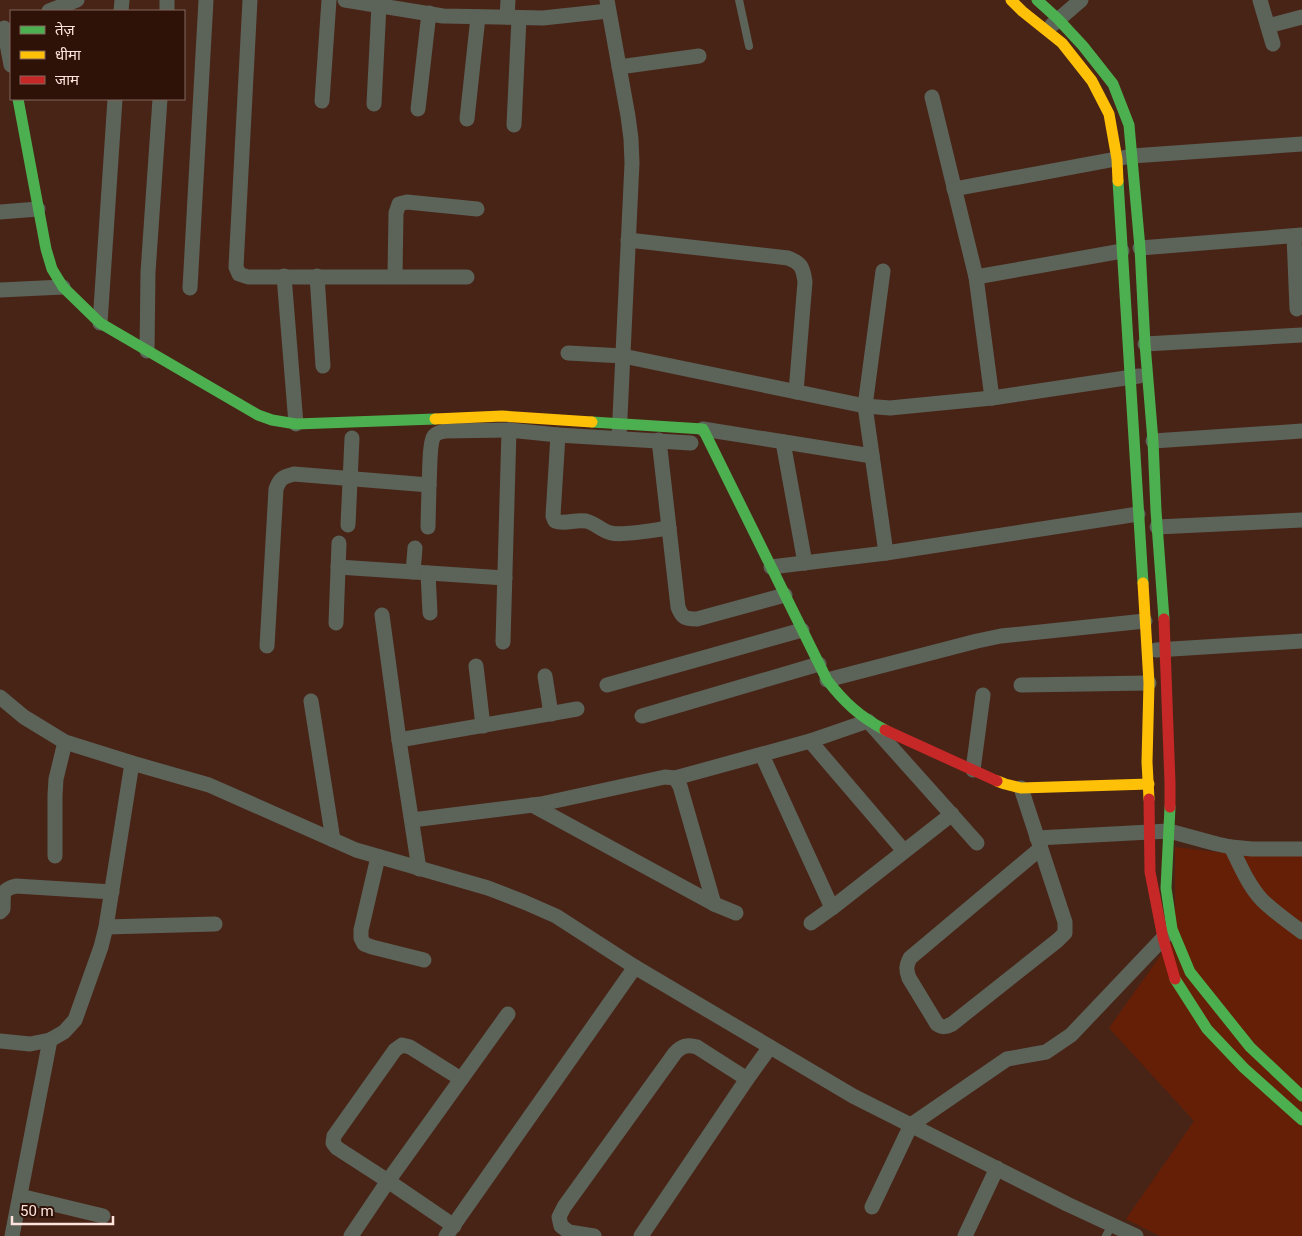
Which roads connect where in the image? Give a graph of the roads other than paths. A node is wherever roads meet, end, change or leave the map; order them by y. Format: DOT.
graph roads {
  1 [pos="77,0"];
  2 [pos="206,0"];
  3 [pos="250,0"];
  4 [pos="330,0"];
  5 [pos="345,0"];
  6 [pos="508,0"];
  7 [pos="739,0"];
  8 [pos="1011,0"];
  9 [pos="1037,0"];
  10 [pos="1081,0"];
  11 [pos="1260,0"];
  12 [pos="379,5"];
  13 [pos="412,5"];
  14 [pos="608,5"];
  15 [pos="52,10"];
  16 [pos="429,13"];
  17 [pos="1302,16"];
  18 [pos="478,17"];
  19 [pos="513,17"];
  20 [pos="1058,19"];
  21 [pos="1268,26"];
  22 [pos="5,28"];
  23 [pos="1046,30"];
  24 [pos="1273,44"];
  25 [pos="749,46"];
  26 [pos="699,56"];
  27 [pos="10,59"];
  28 [pos="619,67"];
  29 [pos="932,97"];
  30 [pos="18,100"];
  31 [pos="115,100"];
  32 [pos="160,100"];
  33 [pos="322,101"];
  34 [pos="374,104"];
  35 [pos="418,109"];
  36 [pos="467,120"];
  37 [pos="514,125"];
  38 [pos="1302,144"];
  39 [pos="1132,156"];
  40 [pos="1117,159"];
  41 [pos="954,189"];
  42 [pos="477,208"];
  43 [pos="38,209"];
  44 [pos="0,212"];
  45 [pos="1298,235"];
  46 [pos="628,240"];
  47 [pos="1140,248"];
  48 [pos="1122,251"];
  49 [pos="883,271"];
  50 [pos="284,276"];
  51 [pos="317,276"];
  52 [pos="395,276"];
  53 [pos="467,277"];
  54 [pos="976,277"];
  55 [pos="63,287"];
  56 [pos="190,288"];
  57 [pos="0,290"];
  58 [pos="1297,309"];
  59 [pos="100,323"];
  60 [pos="1302,335"];
  61 [pos="1145,344"];
  62 [pos="148,351"];
  63 [pos="568,353"];
  64 [pos="623,356"];
  65 [pos="323,366"];
  66 [pos="1148,375"];
  67 [pos="1130,378"];
  68 [pos="796,392"];
  69 [pos="992,398"];
  70 [pos="866,406"];
  71 [pos="620,423"];
  72 [pos="296,424"];
  73 [pos="509,430"];
  74 [pos="703,430"];
  75 [pos="1302,431"];
  76 [pos="558,435"];
  77 [pos="352,438"];
  78 [pos="619,438"];
  79 [pos="659,440"];
  80 [pos="1154,441"];
  81 [pos="783,442"];
  82 [pos="691,443"];
  83 [pos="872,456"];
  84 [pos="350,478"];
  85 [pos="429,485"];
  86 [pos="1138,514"];
  87 [pos="1302,520"];
  88 [pos="348,525"];
  89 [pos="428,527"];
  90 [pos="1157,527"];
  91 [pos="669,528"];
  92 [pos="340,543"];
  93 [pos="415,548"];
  94 [pos="886,554"];
  95 [pos="805,563"];
  96 [pos="338,567"];
  97 [pos="771,567"];
  98 [pos="420,572"];
  99 [pos="505,578"];
  100 [pos="785,595"];
  101 [pos="430,613"];
  102 [pos="382,615"];
  103 [pos="1145,621"];
  104 [pos="336,623"];
  105 [pos="802,630"];
  106 [pos="1302,641"];
  107 [pos="503,642"];
  108 [pos="267,646"];
  109 [pos="1166,649"];
  110 [pos="1147,650"];
  111 [pos="819,664"];
  112 [pos="476,666"];
  113 [pos="545,676"];
  114 [pos="827,680"];
  115 [pos="1149,683"];
  116 [pos="607,685"];
  117 [pos="1021,685"];
  118 [pos="983,695"];
  119 [pos="0,698"];
  120 [pos="311,701"];
  121 [pos="577,709"];
  122 [pos="551,714"];
  123 [pos="642,716"];
  124 [pos="868,721"];
  125 [pos="483,726"];
  126 [pos="399,740"];
  127 [pos="810,741"];
  128 [pos="65,742"];
  129 [pos="762,754"];
  130 [pos="132,763"];
  131 [pos="973,770"];
  132 [pos="675,778"];
  133 [pos="1149,784"];
  134 [pos="1021,788"];
  135 [pos="532,805"];
  136 [pos="952,814"];
  137 [pos="412,820"];
  138 [pos="1169,831"];
  139 [pos="1150,832"];
  140 [pos="333,840"];
  141 [pos="977,842"];
  142 [pos="1039,843"];
  143 [pos="1231,847"];
  144 [pos="1302,849"];
  145 [pos="904,851"];
  146 [pos="55,856"];
  147 [pos="378,857"];
  148 [pos="420,869"];
  149 [pos="112,892"];
  150 [pos="714,904"];
  151 [pos="832,908"];
  152 [pos="0,912"];
  153 [pos="736,913"];
  154 [pos="811,922"];
  155 [pos="216,924"];
  156 [pos="106,927"];
  157 [pos="1302,932"];
  158 [pos="1167,934"];
  159 [pos="424,960"];
  160 [pos="634,967"];
  161 [pos="508,1014"];
  162 [pos="50,1040"];
  163 [pos="0,1041"];
  164 [pos="770,1048"];
  165 [pos="1255,1052"];
  166 [pos="1241,1065"];
  167 [pos="461,1079"];
  168 [pos="747,1079"];
  169 [pos="1302,1096"];
  170 [pos="1302,1120"];
  171 [pos="911,1125"];
  172 [pos="997,1168"];
  173 [pos="388,1181"];
  174 [pos="20,1196"];
  175 [pos="872,1206"];
  176 [pos="103,1216"];
  177 [pos="1109,1230"];
  178 [pos="450,1231"];
  179 [pos="12,1236"];
  180 [pos="351,1236"];
  181 [pos="594,1236"];
  182 [pos="641,1236"];
  183 [pos="965,1236"];
  184 [pos="1136,1236"];
  1 -- 15 [label="street"];
  2 -- 56 [label="street"];
  3 -- 50 [label="street"];
  4 -- 33 [label="street"];
  5 -- 12 [label="street"];
  6 -- 19 [label="street"];
  7 -- 25 [label="lane"];
  8 -- 23 [label="street"];
  9 -- 20 [label="street"];
  10 -- 20 [label="street"];
  11 -- 21 [label="street"];
  12 -- 13 [label="street"];
  12 -- 34 [label="street"];
  13 -- 16 [label="street"];
  14 -- 19 [label="street"];
  14 -- 28 [label="street"];
  16 -- 18 [label="street"];
  16 -- 35 [label="street"];
  17 -- 21 [label="street"];
  18 -- 19 [label="street"];
  18 -- 36 [label="street"];
  19 -- 37 [label="street"];
  20 -- 23 [label="street"];
  20 -- 39 [label="street"];
  21 -- 24 [label="street"];
  22 -- 27 [label="street"];
  23 -- 40 [label="street"];
  26 -- 28 [label="street"];
  28 -- 46 [label="street"];
  29 -- 41 [label="street"];
  30 -- 43 [label="street"];
  31 -- 59 [label="street"];
  32 -- 62 [label="street"];
  38 -- 39 [label="street"];
  39 -- 40 [label="street"];
  39 -- 47 [label="street"];
  40 -- 41 [label="street"];
  40 -- 48 [label="street"];
  41 -- 54 [label="street"];
  42 -- 52 [label="street"];
  43 -- 44 [label="street"];
  43 -- 55 [label="street"];
  45 -- 47 [label="street"];
  45 -- 58 [label="street"];
  46 -- 64 [label="street"];
  46 -- 68 [label="street"];
  47 -- 61 [label="street"];
  48 -- 54 [label="street"];
  48 -- 67 [label="street"];
  49 -- 70 [label="street"];
  50 -- 51 [label="street"];
  50 -- 72 [label="street"];
  51 -- 52 [label="street"];
  51 -- 65 [label="street"];
  52 -- 53 [label="street"];
  54 -- 69 [label="street"];
  55 -- 57 [label="street"];
  55 -- 59 [label="street"];
  59 -- 62 [label="street"];
  60 -- 61 [label="street"];
  61 -- 66 [label="street"];
  62 -- 72 [label="street"];
  63 -- 64 [label="street"];
  64 -- 68 [label="street"];
  64 -- 71 [label="street"];
  66 -- 67 [label="street"];
  66 -- 80 [label="street"];
  67 -- 69 [label="street"];
  67 -- 86 [label="street"];
  68 -- 70 [label="street"];
  69 -- 70 [label="street"];
  70 -- 83 [label="street"];
  71 -- 72 [label="street"];
  71 -- 74 [label="street"];
  71 -- 78 [label="street"];
  73 -- 76 [label="street"];
  73 -- 85 [label="street"];
  73 -- 99 [label="street"];
  74 -- 81 [label="street"];
  74 -- 97 [label="street"];
  75 -- 80 [label="street"];
  76 -- 78 [label="street"];
  76 -- 91 [label="street"];
  77 -- 84 [label="street"];
  78 -- 79 [label="street"];
  79 -- 82 [label="street"];
  79 -- 91 [label="street"];
  80 -- 90 [label="street"];
  81 -- 83 [label="street"];
  81 -- 95 [label="street"];
  83 -- 94 [label="street"];
  84 -- 85 [label="street"];
  84 -- 88 [label="street"];
  84 -- 108 [label="street"];
  85 -- 89 [label="street"];
  86 -- 94 [label="street"];
  86 -- 103 [label="street"];
  87 -- 90 [label="street"];
  90 -- 109 [label="street"];
  91 -- 100 [label="street"];
  92 -- 96 [label="street"];
  93 -- 98 [label="street"];
  94 -- 95 [label="street"];
  95 -- 97 [label="street"];
  96 -- 98 [label="street"];
  96 -- 104 [label="street"];
  97 -- 100 [label="street"];
  98 -- 99 [label="street"];
  98 -- 101 [label="street"];
  99 -- 107 [label="street"];
  100 -- 105 [label="street"];
  102 -- 126 [label="street"];
  103 -- 110 [label="street"];
  103 -- 114 [label="street"];
  105 -- 111 [label="street"];
  105 -- 116 [label="street"];
  106 -- 109 [label="street"];
  109 -- 110 [label="street"];
  109 -- 138 [label="street"];
  110 -- 115 [label="street"];
  111 -- 114 [label="street"];
  111 -- 123 [label="street"];
  112 -- 125 [label="street"];
  113 -- 122 [label="street"];
  114 -- 124 [label="street"];
  115 -- 117 [label="street"];
  115 -- 133 [label="street"];
  118 -- 131 [label="street"];
  119 -- 128 [label="street"];
  120 -- 140 [label="street"];
  121 -- 122 [label="street"];
  122 -- 125 [label="street"];
  124 -- 127 [label="street"];
  124 -- 131 [label="street"];
  124 -- 136 [label="street"];
  125 -- 126 [label="street"];
  126 -- 137 [label="street"];
  127 -- 129 [label="street"];
  127 -- 145 [label="street"];
  128 -- 130 [label="street"];
  128 -- 146 [label="street"];
  129 -- 132 [label="street"];
  129 -- 151 [label="street"];
  130 -- 140 [label="street"];
  130 -- 149 [label="street"];
  131 -- 134 [label="street"];
  132 -- 135 [label="street"];
  132 -- 150 [label="street"];
  133 -- 134 [label="street"];
  133 -- 139 [label="street"];
  134 -- 142 [label="street"];
  135 -- 137 [label="street"];
  135 -- 150 [label="street"];
  136 -- 141 [label="street"];
  136 -- 145 [label="street"];
  137 -- 148 [label="street"];
  138 -- 139 [label="street"];
  138 -- 143 [label="street"];
  138 -- 158 [label="street"];
  139 -- 142 [label="street"];
  139 -- 158 [label="street"];
  140 -- 147 [label="street"];
  142 -- 142 [label="street"];
  143 -- 144 [label="street"];
  143 -- 157 [label="street"];
  145 -- 151 [label="street"];
  147 -- 148 [label="street"];
  147 -- 159 [label="street"];
  148 -- 160 [label="street"];
  149 -- 152 [label="street"];
  149 -- 156 [label="street"];
  150 -- 153 [label="street"];
  151 -- 154 [label="street"];
  155 -- 156 [label="street"];
  156 -- 162 [label="street"];
  158 -- 165 [label="street"];
  158 -- 166 [label="street"];
  158 -- 171 [label="street"];
  160 -- 164 [label="street"];
  160 -- 178 [label="street"];
  161 -- 167 [label="street"];
  162 -- 163 [label="street"];
  162 -- 174 [label="street"];
  164 -- 168 [label="street"];
  164 -- 171 [label="street"];
  165 -- 166 [label="street"];
  165 -- 169 [label="street"];
  166 -- 170 [label="street"];
  167 -- 173 [label="street"];
  167 -- 173 [label="street"];
  168 -- 181 [label="street"];
  168 -- 182 [label="street"];
  171 -- 172 [label="street"];
  171 -- 175 [label="street"];
  172 -- 177 [label="street"];
  172 -- 183 [label="street"];
  173 -- 178 [label="street"];
  173 -- 180 [label="street"];
  174 -- 176 [label="street"];
  174 -- 179 [label="street"];
  177 -- 184 [label="street"];
}
